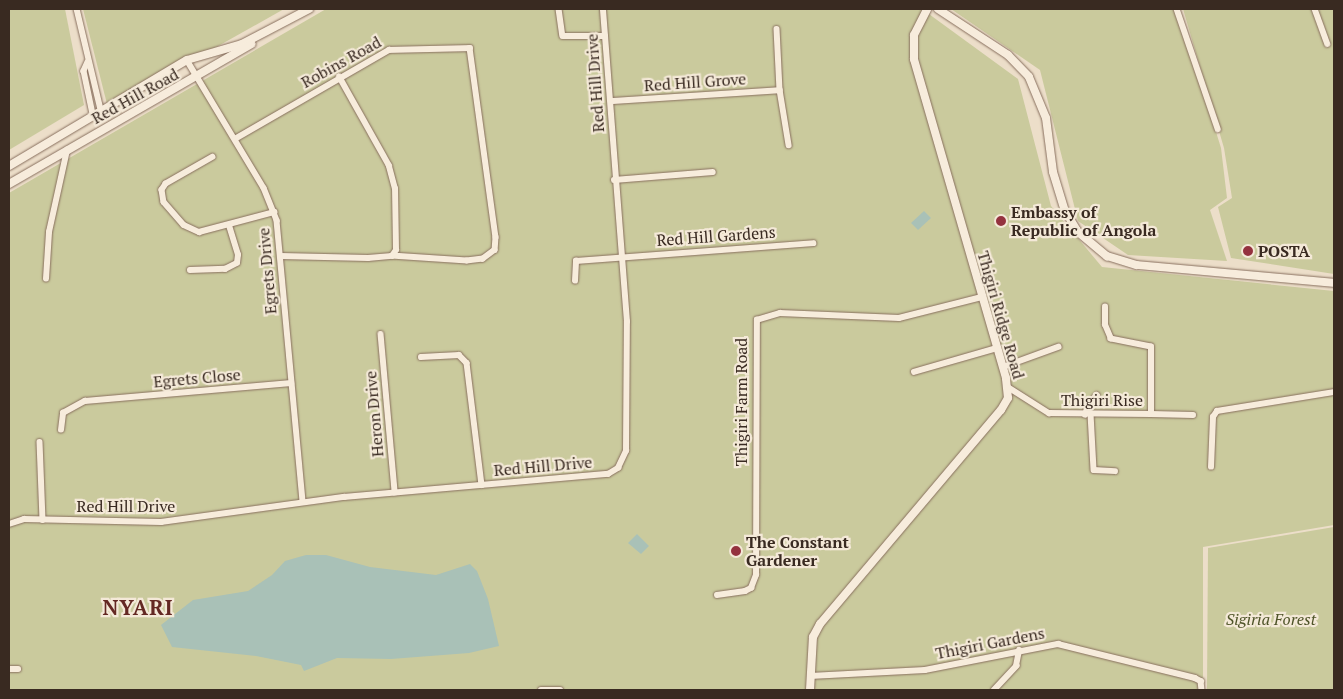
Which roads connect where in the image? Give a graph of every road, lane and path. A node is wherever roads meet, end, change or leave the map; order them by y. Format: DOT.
graph roads {
  1 [pos="77,9"];
  2 [pos="309,9"];
  3 [pos="559,9"];
  4 [pos="603,9"];
  5 [pos="927,9"];
  6 [pos="938,9"];
  7 [pos="1177,9"];
  8 [pos="1315,9"];
  9 [pos="273,29"];
  10 [pos="777,29"];
  11 [pos="605,36"];
  12 [pos="1328,44"];
  13 [pos="187,60"];
  14 [pos="88,62"];
  15 [pos="198,76"];
  16 [pos="339,77"];
  17 [pos="780,90"];
  18 [pos="612,101"];
  19 [pos="101,110"];
  20 [pos="93,114"];
  21 [pos="1218,129"];
  22 [pos="235,139"];
  23 [pos="789,145"];
  24 [pos="67,150"];
  25 [pos="213,157"];
  26 [pos="9,166"];
  27 [pos="713,172"];
  28 [pos="614,180"];
  29 [pos="9,184"];
  30 [pos="274,212"];
  31 [pos="229,225"];
  32 [pos="813,243"];
  33 [pos="280,256"];
  34 [pos="392,256"];
  35 [pos="622,257"];
  36 [pos="190,270"];
  37 [pos="46,279"];
  38 [pos="575,281"];
  39 [pos="1334,283"];
  40 [pos="982,297"];
  41 [pos="1105,308"];
  42 [pos="381,334"];
  43 [pos="1058,347"];
  44 [pos="997,348"];
  45 [pos="421,356"];
  46 [pos="1003,367"];
  47 [pos="914,372"];
  48 [pos="291,384"];
  49 [pos="1008,387"];
  50 [pos="1334,392"];
  51 [pos="1097,395"];
  52 [pos="1151,414"];
  53 [pos="1088,415"];
  54 [pos="1193,415"];
  55 [pos="61,430"];
  56 [pos="40,442"];
  57 [pos="1211,467"];
  58 [pos="1115,472"];
  59 [pos="482,485"];
  60 [pos="394,492"];
  61 [pos="304,502"];
  62 [pos="43,520"];
  63 [pos="9,524"];
  64 [pos="717,595"];
  65 [pos="1019,650"];
  66 [pos="9,669"];
  67 [pos="18,669"];
  68 [pos="810,676"];
  69 [pos="541,690"];
  70 [pos="560,690"];
  71 [pos="810,690"];
  72 [pos="994,690"];
  73 [pos="1202,690"];
  1 -- 14 [label="street"];
  2 -- 9 [label="main road, Red Hill Road"];
  3 -- 11 [label="street"];
  4 -- 11 [label="street, Red Hill Drive"];
  5 -- 40 [label="main road, Thigiri Ridge Road"];
  6 -- 39 [label="main road"];
  7 -- 21 [label="street"];
  8 -- 12 [label="street"];
  9 -- 13 [label="main road, Red Hill Road"];
  9 -- 15 [label="main road, Red Hill Road"];
  10 -- 17 [label="street"];
  11 -- 18 [label="street, Red Hill Drive"];
  13 -- 15 [label="street, Egrets Drive"];
  13 -- 19 [label="main road, Red Hill Road"];
  14 -- 19 [label="street"];
  14 -- 20 [label="street"];
  15 -- 22 [label="street, Egrets Drive"];
  15 -- 24 [label="main road, Red Hill Road"];
  16 -- 22 [label="street, Robins Road"];
  16 -- 34 [label="street"];
  16 -- 34 [label="street, Robins Road"];
  17 -- 18 [label="street, Red Hill Grove"];
  17 -- 23 [label="street"];
  18 -- 28 [label="street, Red Hill Drive"];
  19 -- 20 [label="main road, Red Hill Road"];
  20 -- 26 [label="main road, Red Hill Road"];
  22 -- 30 [label="street, Egrets Drive"];
  24 -- 29 [label="main road, Red Hill Road"];
  24 -- 37 [label="street"];
  25 -- 31 [label="street"];
  27 -- 28 [label="street"];
  28 -- 35 [label="street, Red Hill Drive"];
  30 -- 31 [label="street"];
  30 -- 33 [label="street, Egrets Drive"];
  31 -- 36 [label="street"];
  32 -- 35 [label="street, Red Hill Gardens"];
  33 -- 34 [label="street"];
  33 -- 48 [label="street, Egrets Drive"];
  35 -- 38 [label="street, Red Hill Gardens"];
  35 -- 59 [label="street, Red Hill Drive"];
  40 -- 44 [label="main road, Thigiri Ridge Road"];
  40 -- 64 [label="street, Thigiri Farm Road"];
  41 -- 52 [label="street, Thigiri Rise"];
  42 -- 60 [label="street, Heron Drive"];
  43 -- 46 [label="street"];
  44 -- 46 [label="main road, Thigiri Ridge Road"];
  44 -- 47 [label="street"];
  45 -- 59 [label="street"];
  46 -- 49 [label="main road, Thigiri Ridge Road"];
  48 -- 55 [label="street, Egrets Close"];
  48 -- 61 [label="street, Egrets Drive"];
  49 -- 53 [label="street, Thigiri Rise"];
  49 -- 68 [label="main road, Thigiri Ridge Road"];
  50 -- 57 [label="street"];
  51 -- 53 [label="street"];
  52 -- 53 [label="street, Thigiri Rise"];
  52 -- 54 [label="street"];
  53 -- 58 [label="street"];
  56 -- 62 [label="street"];
  59 -- 60 [label="street, Red Hill Drive"];
  60 -- 61 [label="street, Red Hill Drive"];
  61 -- 62 [label="street, Red Hill Drive"];
  62 -- 63 [label="street, Red Hill Drive"];
  65 -- 68 [label="street, Thigiri Gardens"];
  65 -- 72 [label="street"];
  65 -- 73 [label="street, Thigiri Gardens"];
  66 -- 67 [label="street"];
  68 -- 71 [label="main road, Thigiri Ridge Road"];
  69 -- 70 [label="street"];
}
